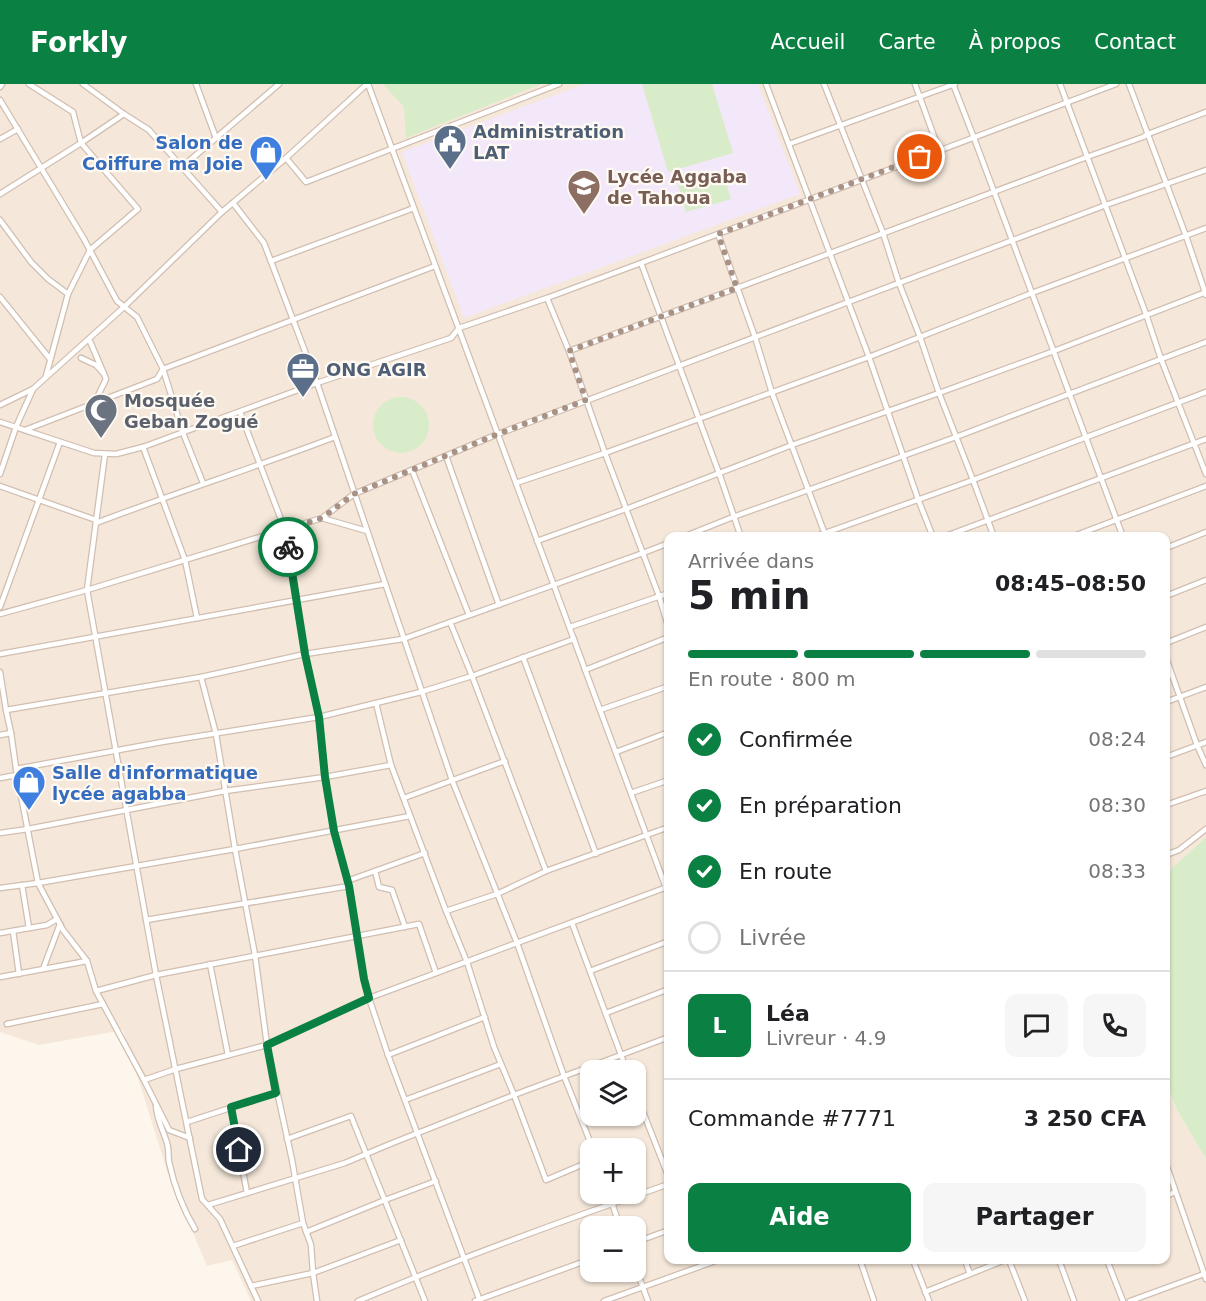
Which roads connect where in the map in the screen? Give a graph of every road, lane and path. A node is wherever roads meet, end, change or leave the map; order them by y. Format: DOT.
graph roads {
  1 [pos="29,84"];
  2 [pos="82,84"];
  3 [pos="195,84"];
  4 [pos="279,84"];
  5 [pos="367,84"];
  6 [pos="559,84"];
  7 [pos="766,84"];
  8 [pos="824,84"];
  9 [pos="915,84"];
  10 [pos="954,84"];
  11 [pos="1060,84"];
  12 [pos="1116,84"];
  13 [pos="1129,84"];
  14 [pos="919,96"];
  15 [pos="0,100"];
  16 [pos="1067,103"];
  17 [pos="1206,112"];
  18 [pos="124,114"];
  19 [pos="839,126"];
  20 [pos="18,129"];
  21 [pos="1148,134"];
  22 [pos="216,138"];
  23 [pos="974,138"];
  24 [pos="0,139"];
  25 [pos="81,143"];
  26 [pos="789,144"];
  27 [pos="392,148"];
  28 [pos="939,150"];
  29 [pos="1087,156"];
  30 [pos="286,158"];
  31 [pos="182,167"];
  32 [pos="41,168"];
  33 [pos="1206,170"];
  34 [pos="862,180"];
  35 [pos="1167,184"];
  36 [pos="994,192"];
  37 [pos="0,194"];
  38 [pos="810,200"];
  39 [pos="233,203"];
  40 [pos="1106,205"];
  41 [pos="414,208"];
  42 [pos="222,212"];
  43 [pos="0,220"];
  44 [pos="1206,228"];
  45 [pos="883,233"];
  46 [pos="718,234"];
  47 [pos="1186,236"];
  48 [pos="1013,241"];
  49 [pos="90,250"];
  50 [pos="830,253"];
  51 [pos="1125,258"];
  52 [pos="271,261"];
  53 [pos="641,263"];
  54 [pos="435,266"];
  55 [pos="899,283"];
  56 [pos="737,288"];
  57 [pos="1032,293"];
  58 [pos="1206,293"];
  59 [pos="68,294"];
  60 [pos="0,297"];
  61 [pos="547,298"];
  62 [pos="849,302"];
  63 [pos="124,307"];
  64 [pos="1146,314"];
  65 [pos="661,317"];
  66 [pos="294,320"];
  67 [pos="459,328"];
  68 [pos="755,337"];
  69 [pos="920,337"];
  70 [pos="89,339"];
  71 [pos="1206,342"];
  72 [pos="569,351"];
  73 [pos="1054,351"];
  74 [pos="869,357"];
  75 [pos="81,358"];
  76 [pos="50,359"];
  77 [pos="1161,360"];
  78 [pos="679,366"];
  79 [pos="163,369"];
  80 [pos="104,374"];
  81 [pos="46,377"];
  82 [pos="317,383"];
  83 [pos="33,389"];
  84 [pos="1206,392"];
  85 [pos="772,393"];
  86 [pos="939,393"];
  87 [pos="1070,395"];
  88 [pos="586,400"];
  89 [pos="95,402"];
  90 [pos="1178,402"];
  91 [pos="0,405"];
  92 [pos="240,412"];
  93 [pos="887,412"];
  94 [pos="699,420"];
  95 [pos="0,422"];
  96 [pos="16,428"];
  97 [pos="24,430"];
  98 [pos="183,433"];
  99 [pos="498,434"];
  100 [pos="335,437"];
  101 [pos="956,437"];
  102 [pos="1086,438"];
  103 [pos="1206,439"];
  104 [pos="60,442"];
  105 [pos="1195,443"];
  106 [pos="792,445"];
  107 [pos="143,447"];
  108 [pos="604,453"];
  109 [pos="105,454"];
  110 [pos="446,456"];
  111 [pos="903,457"];
  112 [pos="260,465"];
  113 [pos="412,470"];
  114 [pos="719,473"];
  115 [pos="0,474"];
  116 [pos="1206,474"];
  117 [pos="1101,478"];
  118 [pos="973,480"];
  119 [pos="203,483"];
  120 [pos="516,483"];
  121 [pos="0,486"];
  122 [pos="1206,486"];
  123 [pos="809,490"];
  124 [pos="354,494"];
  125 [pos="162,498"];
  126 [pos="918,499"];
  127 [pos="39,500"];
  128 [pos="626,509"];
  129 [pos="733,516"];
  130 [pos="322,518"];
  131 [pos="988,520"];
  132 [pos="1117,520"];
  133 [pos="96,521"];
  134 [pos="285,530"];
  135 [pos="367,531"];
  136 [pos="695,532"];
  137 [pos="739,532"];
  138 [pos="824,532"];
  139 [pos="833,532"];
  140 [pos="931,532"];
  141 [pos="956,532"];
  142 [pos="992,532"];
  143 [pos="1085,532"];
  144 [pos="1121,532"];
  145 [pos="1206,532"];
  146 [pos="537,541"];
  147 [pos="664,545"];
  148 [pos="1170,546"];
  149 [pos="643,554"];
  150 [pos="185,560"];
  151 [pos="1206,580"];
  152 [pos="385,584"];
  153 [pos="554,585"];
  154 [pos="87,590"];
  155 [pos="1170,594"];
  156 [pos="664,595"];
  157 [pos="659,597"];
  158 [pos="296,600"];
  159 [pos="499,605"];
  160 [pos="0,607"];
  161 [pos="664,612"];
  162 [pos="0,614"];
  163 [pos="469,615"];
  164 [pos="197,618"];
  165 [pos="450,622"];
  166 [pos="570,627"];
  167 [pos="1206,627"];
  168 [pos="95,637"];
  169 [pos="404,639"];
  170 [pos="574,639"];
  171 [pos="664,639"];
  172 [pos="1170,641"];
  173 [pos="0,654"];
  174 [pos="305,654"];
  175 [pos="523,657"];
  176 [pos="1170,669"];
  177 [pos="585,670"];
  178 [pos="0,672"];
  179 [pos="472,676"];
  180 [pos="201,677"];
  181 [pos="1206,687"];
  182 [pos="664,688"];
  183 [pos="421,692"];
  184 [pos="105,693"];
  185 [pos="1180,697"];
  186 [pos="1170,701"];
  187 [pos="376,703"];
  188 [pos="6,710"];
  189 [pos="600,710"];
  190 [pos="319,717"];
  191 [pos="11,733"];
  192 [pos="216,734"];
  193 [pos="664,734"];
  194 [pos="0,735"];
  195 [pos="1206,742"];
  196 [pos="1197,745"];
  197 [pos="115,752"];
  198 [pos="616,752"];
  199 [pos="1170,755"];
  200 [pos="505,761"];
  201 [pos="391,765"];
  202 [pos="1206,765"];
  203 [pos="16,772"];
  204 [pos="325,777"];
  205 [pos="0,778"];
  206 [pos="452,780"];
  207 [pos="664,782"];
  208 [pos="225,790"];
  209 [pos="1206,791"];
  210 [pos="631,793"];
  211 [pos="404,798"];
  212 [pos="1170,804"];
  213 [pos="126,810"];
  214 [pos="410,816"];
  215 [pos="28,829"];
  216 [pos="664,829"];
  217 [pos="1206,829"];
  218 [pos="334,831"];
  219 [pos="0,832"];
  220 [pos="646,835"];
  221 [pos="235,849"];
  222 [pos="425,853"];
  223 [pos="1170,853"];
  224 [pos="596,854"];
  225 [pos="136,866"];
  226 [pos="375,871"];
  227 [pos="546,871"];
  228 [pos="664,878"];
  229 [pos="38,883"];
  230 [pos="348,884"];
  231 [pos="22,885"];
  232 [pos="0,888"];
  233 [pos="664,888"];
  234 [pos="497,894"];
  235 [pos="244,904"];
  236 [pos="446,911"];
  237 [pos="146,920"];
  238 [pos="59,921"];
  239 [pos="572,923"];
  240 [pos="405,927"];
  241 [pos="29,928"];
  242 [pos="13,931"];
  243 [pos="0,933"];
  244 [pos="357,937"];
  245 [pos="664,942"];
  246 [pos="517,943"];
  247 [pos="255,955"];
  248 [pos="87,961"];
  249 [pos="467,962"];
  250 [pos="210,964"];
  251 [pos="44,969"];
  252 [pos="590,971"];
  253 [pos="436,973"];
  254 [pos="19,974"];
  255 [pos="156,975"];
  256 [pos="0,977"];
  257 [pos="664,990"];
  258 [pos="96,991"];
  259 [pos="369,998"];
  260 [pos="103,1004"];
  261 [pos="606,1013"];
  262 [pos="485,1017"];
  263 [pos="7,1024"];
  264 [pos="664,1039"];
  265 [pos="267,1045"];
  266 [pos="228,1055"];
  267 [pos="388,1055"];
  268 [pos="621,1055"];
  269 [pos="623,1060"];
  270 [pos="501,1064"];
  271 [pos="176,1069"];
  272 [pos="564,1076"];
  273 [pos="144,1080"];
  274 [pos="276,1093"];
  275 [pos="514,1095"];
  276 [pos="405,1100"];
  277 [pos="156,1103"];
  278 [pos="231,1107"];
  279 [pos="646,1119"];
  280 [pos="187,1122"];
  281 [pos="418,1133"];
  282 [pos="190,1138"];
  283 [pos="589,1138"];
  284 [pos="287,1139"];
  285 [pos="367,1155"];
  286 [pos="664,1165"];
  287 [pos="580,1166"];
  288 [pos="1170,1175"];
  289 [pos="296,1177"];
  290 [pos="436,1181"];
  291 [pos="664,1186"];
  292 [pos="646,1192"];
  293 [pos="1176,1192"];
  294 [pos="247,1193"];
  295 [pos="1170,1194"];
  296 [pos="385,1200"];
  297 [pos="609,1204"];
  298 [pos="208,1205"];
  299 [pos="303,1223"];
  300 [pos="195,1228"];
  301 [pos="306,1232"];
  302 [pos="664,1232"];
  303 [pos="646,1238"];
  304 [pos="401,1240"];
  305 [pos="233,1246"];
  306 [pos="465,1258"];
  307 [pos="580,1263"];
  308 [pos="707,1264"];
  309 [pos="861,1264"];
  310 [pos="915,1264"];
  311 [pos="966,1264"];
  312 [pos="996,1264"];
  313 [pos="1009,1264"];
  314 [pos="1060,1264"];
  315 [pos="1109,1264"];
  316 [pos="313,1273"];
  317 [pos="970,1274"];
  318 [pos="1205,1276"];
  319 [pos="416,1277"];
  320 [pos="641,1282"];
  321 [pos="251,1286"];
  322 [pos="643,1287"];
  323 [pos="926,1292"];
  324 [pos="478,1300"];
  325 [pos="258,1301"];
  326 [pos="317,1301"];
  327 [pos="358,1301"];
  328 [pos="425,1301"];
  329 [pos="604,1301"];
  330 [pos="648,1301"];
  331 [pos="874,1301"];
  332 [pos="929,1301"];
  333 [pos="1024,1301"];
  334 [pos="1074,1301"];
  335 [pos="1123,1301"];
  336 [pos="1130,1301"];
  1 -- 25 [label="street"];
  2 -- 18 [label="street"];
  3 -- 22 [label="street"];
  4 -- 22 [label="street"];
  5 -- 27 [label="street"];
  5 -- 30 [label="street"];
  6 -- 27 [label="street"];
  7 -- 26 [label="street"];
  8 -- 19 [label="street"];
  9 -- 14 [label="street"];
  10 -- 14 [label="street"];
  10 -- 23 [label="street"];
  11 -- 16 [label="street"];
  12 -- 16 [label="street"];
  13 -- 21 [label="street"];
  14 -- 19 [label="street"];
  14 -- 28 [label="street"];
  15 -- 20 [label="street"];
  16 -- 23 [label="street"];
  16 -- 29 [label="street"];
  17 -- 21 [label="street"];
  18 -- 25 [label="street"];
  18 -- 31 [label="street"];
  19 -- 26 [label="street"];
  19 -- 34 [label="street"];
  20 -- 24 [label="street"];
  20 -- 32 [label="street"];
  21 -- 29 [label="street"];
  21 -- 35 [label="street"];
  22 -- 31 [label="street"];
  23 -- 28 [label="street"];
  23 -- 36 [label="street"];
  25 -- 32 [label="street"];
  25 -- 49 [label="street"];
  26 -- 38 [label="street"];
  27 -- 30 [label="street"];
  27 -- 41 [label="street"];
  28 -- 34 [label="street"];
  29 -- 36 [label="street"];
  29 -- 40 [label="street"];
  30 -- 39 [label="street"];
  31 -- 42 [label="street"];
  32 -- 37 [label="street"];
  32 -- 49 [label="street"];
  33 -- 35 [label="street"];
  34 -- 38 [label="street"];
  34 -- 45 [label="street"];
  35 -- 40 [label="street"];
  35 -- 47 [label="street"];
  36 -- 45 [label="street"];
  36 -- 48 [label="street"];
  38 -- 46 [label="street"];
  38 -- 50 [label="street"];
  39 -- 42 [label="street"];
  39 -- 52 [label="street"];
  40 -- 48 [label="street"];
  40 -- 51 [label="street"];
  41 -- 52 [label="street"];
  41 -- 54 [label="street"];
  42 -- 63 [label="street"];
  43 -- 59 [label="street"];
  44 -- 47 [label="street"];
  45 -- 50 [label="street"];
  45 -- 55 [label="street"];
  46 -- 53 [label="street"];
  46 -- 56 [label="street"];
  47 -- 51 [label="street"];
  47 -- 58 [label="street"];
  48 -- 55 [label="street"];
  48 -- 57 [label="street"];
  49 -- 59 [label="street"];
  49 -- 63 [label="street"];
  50 -- 56 [label="street"];
  50 -- 62 [label="street"];
  51 -- 57 [label="street"];
  51 -- 64 [label="street"];
  52 -- 66 [label="street"];
  53 -- 61 [label="street"];
  53 -- 65 [label="street"];
  54 -- 66 [label="street"];
  54 -- 67 [label="street"];
  55 -- 62 [label="street"];
  55 -- 69 [label="street"];
  56 -- 65 [label="street"];
  56 -- 68 [label="street"];
  57 -- 69 [label="street"];
  57 -- 73 [label="street"];
  58 -- 64 [label="street"];
  59 -- 76 [label="street"];
  60 -- 76 [label="street"];
  61 -- 67 [label="street"];
  61 -- 72 [label="street"];
  62 -- 68 [label="street"];
  62 -- 74 [label="street"];
  63 -- 70 [label="street"];
  63 -- 79 [label="street"];
  64 -- 73 [label="street"];
  64 -- 77 [label="street"];
  65 -- 72 [label="street"];
  65 -- 78 [label="street"];
  66 -- 79 [label="street"];
  66 -- 82 [label="street"];
  67 -- 82 [label="street"];
  67 -- 99 [label="street"];
  68 -- 78 [label="street"];
  68 -- 85 [label="street"];
  69 -- 74 [label="street"];
  69 -- 86 [label="street"];
  70 -- 80 [label="street"];
  70 -- 81 [label="street"];
  71 -- 77 [label="street"];
  72 -- 88 [label="street"];
  73 -- 86 [label="street"];
  73 -- 87 [label="street"];
  74 -- 85 [label="street"];
  74 -- 93 [label="street"];
  75 -- 80 [label="street"];
  76 -- 81 [label="street"];
  77 -- 87 [label="street"];
  77 -- 90 [label="street"];
  78 -- 88 [label="street"];
  78 -- 94 [label="street"];
  79 -- 89 [label="street"];
  79 -- 98 [label="street"];
  80 -- 89 [label="street"];
  81 -- 83 [label="street"];
  82 -- 92 [label="street"];
  82 -- 100 [label="street"];
  83 -- 91 [label="street"];
  83 -- 96 [label="street"];
  84 -- 90 [label="street"];
  85 -- 94 [label="street"];
  85 -- 106 [label="street"];
  86 -- 93 [label="street"];
  86 -- 101 [label="street"];
  87 -- 101 [label="street"];
  87 -- 102 [label="street"];
  88 -- 99 [label="street"];
  88 -- 108 [label="street"];
  89 -- 97 [label="street"];
  90 -- 102 [label="street"];
  90 -- 105 [label="street"];
  92 -- 98 [label="street"];
  92 -- 112 [label="street"];
  93 -- 106 [label="street"];
  93 -- 111 [label="street"];
  94 -- 108 [label="street"];
  94 -- 114 [label="street"];
  95 -- 96 [label="street"];
  96 -- 97 [label="street"];
  96 -- 115 [label="street"];
  97 -- 104 [label="street"];
  98 -- 107 [label="street"];
  98 -- 119 [label="street"];
  99 -- 110 [label="street"];
  99 -- 120 [label="street"];
  100 -- 112 [label="street"];
  100 -- 124 [label="street"];
  101 -- 111 [label="street"];
  101 -- 118 [label="street"];
  102 -- 117 [label="street"];
  102 -- 118 [label="street"];
  103 -- 105 [label="street"];
  104 -- 109 [label="street"];
  104 -- 127 [label="street"];
  105 -- 116 [label="street"];
  105 -- 117 [label="street"];
  106 -- 114 [label="street"];
  106 -- 123 [label="street"];
  107 -- 109 [label="street"];
  107 -- 125 [label="street"];
  108 -- 120 [label="street"];
  108 -- 128 [label="street"];
  109 -- 133 [label="street"];
  110 -- 113 [label="street"];
  110 -- 159 [label="street"];
  111 -- 123 [label="street"];
  111 -- 126 [label="street"];
  112 -- 119 [label="street"];
  112 -- 134 [label="street"];
  113 -- 124 [label="street"];
  113 -- 163 [label="street"];
  114 -- 128 [label="street"];
  114 -- 129 [label="street"];
  117 -- 131 [label="street"];
  117 -- 132 [label="street"];
  118 -- 126 [label="street"];
  118 -- 131 [label="street"];
  119 -- 125 [label="street"];
  120 -- 146 [label="street"];
  121 -- 127 [label="street"];
  122 -- 132 [label="street"];
  123 -- 129 [label="street"];
  123 -- 138 [label="street"];
  124 -- 130 [label="street"];
  124 -- 135 [label="street"];
  125 -- 133 [label="street"];
  125 -- 150 [label="street"];
  126 -- 139 [label="street"];
  126 -- 140 [label="street"];
  127 -- 133 [label="street"];
  127 -- 160 [label="street"];
  128 -- 146 [label="street"];
  128 -- 149 [label="street"];
  129 -- 136 [label="street"];
  129 -- 137 [label="street"];
  130 -- 134 [label="street"];
  130 -- 135 [label="street"];
  131 -- 141 [label="street"];
  131 -- 142 [label="street"];
  132 -- 143 [label="street"];
  132 -- 144 [label="street"];
  133 -- 154 [label="street"];
  134 -- 150 [label="street"];
  134 -- 158 [label="street"];
  135 -- 152 [label="street"];
  145 -- 148 [label="street"];
  146 -- 153 [label="street"];
  147 -- 149 [label="street"];
  149 -- 153 [label="street"];
  149 -- 157 [label="street"];
  150 -- 154 [label="street"];
  150 -- 164 [label="street"];
  151 -- 155 [label="street"];
  152 -- 158 [label="street"];
  152 -- 169 [label="street"];
  153 -- 159 [label="street"];
  153 -- 166 [label="street"];
  154 -- 162 [label="street"];
  154 -- 168 [label="street"];
  156 -- 157 [label="street"];
  157 -- 161 [label="street"];
  157 -- 166 [label="street"];
  158 -- 164 [label="street"];
  158 -- 174 [label="street"];
  159 -- 163 [label="street"];
  163 -- 165 [label="street"];
  164 -- 168 [label="street"];
  165 -- 169 [label="street"];
  165 -- 179 [label="street"];
  166 -- 170 [label="street"];
  167 -- 172 [label="street"];
  168 -- 173 [label="street"];
  168 -- 184 [label="street"];
  169 -- 174 [label="street"];
  169 -- 183 [label="street"];
  170 -- 175 [label="street"];
  170 -- 177 [label="street"];
  171 -- 177 [label="street"];
  174 -- 180 [label="street"];
  174 -- 190 [label="street"];
  175 -- 179 [label="street"];
  175 -- 224 [label="street"];
  176 -- 185 [label="street"];
  177 -- 189 [label="street"];
  178 -- 188 [label="street"];
  179 -- 183 [label="street"];
  179 -- 200 [label="street"];
  180 -- 184 [label="street"];
  180 -- 192 [label="street"];
  181 -- 185 [label="street"];
  182 -- 189 [label="street"];
  183 -- 187 [label="street"];
  183 -- 206 [label="street"];
  184 -- 188 [label="street"];
  184 -- 197 [label="street"];
  185 -- 186 [label="street"];
  185 -- 196 [label="street"];
  187 -- 190 [label="street"];
  187 -- 201 [label="street"];
  188 -- 191 [label="street"];
  189 -- 198 [label="street"];
  190 -- 192 [label="street"];
  190 -- 204 [label="street"];
  191 -- 194 [label="street"];
  191 -- 203 [label="street"];
  192 -- 197 [label="street"];
  192 -- 208 [label="street"];
  193 -- 198 [label="street"];
  195 -- 196 [label="street"];
  196 -- 199 [label="street"];
  196 -- 202 [label="street"];
  197 -- 203 [label="street"];
  197 -- 213 [label="street"];
  198 -- 210 [label="street"];
  200 -- 206 [label="street"];
  200 -- 227 [label="street"];
  201 -- 204 [label="street"];
  201 -- 211 [label="street"];
  203 -- 205 [label="street"];
  203 -- 215 [label="street"];
  204 -- 208 [label="street"];
  204 -- 218 [label="street"];
  206 -- 211 [label="street"];
  206 -- 234 [label="street"];
  207 -- 210 [label="street"];
  208 -- 213 [label="street"];
  208 -- 221 [label="street"];
  209 -- 212 [label="street"];
  210 -- 220 [label="street"];
  211 -- 214 [label="street"];
  213 -- 215 [label="street"];
  213 -- 225 [label="street"];
  214 -- 218 [label="street"];
  214 -- 222 [label="street"];
  215 -- 219 [label="street"];
  215 -- 229 [label="street"];
  216 -- 220 [label="street"];
  217 -- 223 [label="street"];
  218 -- 221 [label="street"];
  218 -- 230 [label="street"];
  220 -- 224 [label="street"];
  220 -- 228 [label="street"];
  221 -- 225 [label="street"];
  221 -- 235 [label="street"];
  222 -- 226 [label="street"];
  222 -- 236 [label="street"];
  224 -- 227 [label="street"];
  225 -- 229 [label="street"];
  225 -- 237 [label="street"];
  226 -- 230 [label="street"];
  226 -- 240 [label="street"];
  227 -- 234 [label="street"];
  229 -- 231 [label="street"];
  229 -- 238 [label="street"];
  230 -- 235 [label="street"];
  230 -- 244 [label="street"];
  231 -- 232 [label="street"];
  231 -- 241 [label="street"];
  233 -- 239 [label="street"];
  234 -- 236 [label="street"];
  234 -- 246 [label="street"];
  235 -- 237 [label="street"];
  235 -- 247 [label="street"];
  236 -- 249 [label="street"];
  237 -- 255 [label="street"];
  238 -- 241 [label="street"];
  238 -- 248 [label="street"];
  238 -- 251 [label="street"];
  239 -- 246 [label="street"];
  239 -- 252 [label="street"];
  240 -- 244 [label="street"];
  240 -- 253 [label="street"];
  241 -- 242 [label="street"];
  242 -- 243 [label="street"];
  242 -- 254 [label="street"];
  244 -- 247 [label="street"];
  244 -- 259 [label="street"];
  245 -- 252 [label="street"];
  246 -- 249 [label="street"];
  246 -- 272 [label="street"];
  247 -- 250 [label="street"];
  247 -- 265 [label="street"];
  248 -- 251 [label="street"];
  248 -- 258 [label="street"];
  249 -- 253 [label="street"];
  249 -- 262 [label="street"];
  250 -- 255 [label="street"];
  250 -- 266 [label="street"];
  251 -- 254 [label="street"];
  252 -- 261 [label="street"];
  253 -- 259 [label="street"];
  254 -- 256 [label="street"];
  255 -- 258 [label="street"];
  255 -- 271 [label="street"];
  257 -- 261 [label="street"];
  258 -- 260 [label="street"];
  259 -- 265 [label="street"];
  259 -- 267 [label="street"];
  260 -- 263 [label="street"];
  260 -- 273 [label="street"];
  261 -- 268 [label="street"];
  262 -- 267 [label="street"];
  262 -- 270 [label="street"];
  264 -- 268 [label="street"];
  265 -- 266 [label="street"];
  265 -- 274 [label="street"];
  266 -- 271 [label="street"];
  267 -- 276 [label="street"];
  268 -- 269 [label="street"];
  268 -- 272 [label="street"];
  270 -- 275 [label="street"];
  270 -- 276 [label="street"];
  271 -- 273 [label="street"];
  271 -- 280 [label="street"];
  272 -- 275 [label="street"];
  272 -- 283 [label="street"];
  273 -- 277 [label="street"];
  274 -- 278 [label="street"];
  274 -- 284 [label="street"];
  275 -- 281 [label="street"];
  275 -- 287 [label="street"];
  276 -- 281 [label="street"];
  277 -- 282 [label="street"];
  277 -- 300 [label="street"];
  278 -- 280 [label="street"];
  278 -- 294 [label="street"];
  279 -- 286 [label="street"];
  280 -- 282 [label="street"];
  281 -- 285 [label="street"];
  281 -- 290 [label="street"];
  282 -- 298 [label="street"];
  284 -- 285 [label="street"];
  284 -- 289 [label="street"];
  285 -- 289 [label="street"];
  285 -- 296 [label="street"];
  288 -- 293 [label="street"];
  289 -- 294 [label="street"];
  289 -- 299 [label="street"];
  290 -- 296 [label="street"];
  290 -- 306 [label="street"];
  291 -- 292 [label="street"];
  293 -- 295 [label="street"];
  293 -- 318 [label="street"];
  294 -- 298 [label="street"];
  296 -- 301 [label="street"];
  296 -- 304 [label="street"];
  297 -- 306 [label="street"];
  298 -- 305 [label="street"];
  299 -- 301 [label="street"];
  299 -- 305 [label="street"];
  301 -- 316 [label="street"];
  302 -- 303 [label="street"];
  304 -- 316 [label="street"];
  304 -- 319 [label="street"];
  305 -- 321 [label="street"];
  306 -- 319 [label="street"];
  306 -- 324 [label="street"];
  307 -- 324 [label="street"];
  308 -- 322 [label="street"];
  309 -- 331 [label="street"];
  310 -- 323 [label="street"];
  311 -- 317 [label="street"];
  312 -- 317 [label="street"];
  313 -- 333 [label="street"];
  314 -- 334 [label="street"];
  315 -- 335 [label="street"];
  316 -- 321 [label="street"];
  316 -- 326 [label="street"];
  317 -- 323 [label="street"];
  318 -- 336 [label="street"];
  319 -- 327 [label="street"];
  319 -- 328 [label="street"];
  320 -- 322 [label="street"];
  321 -- 325 [label="street"];
  322 -- 329 [label="street"];
  322 -- 330 [label="street"];
  323 -- 332 [label="street"];
}
